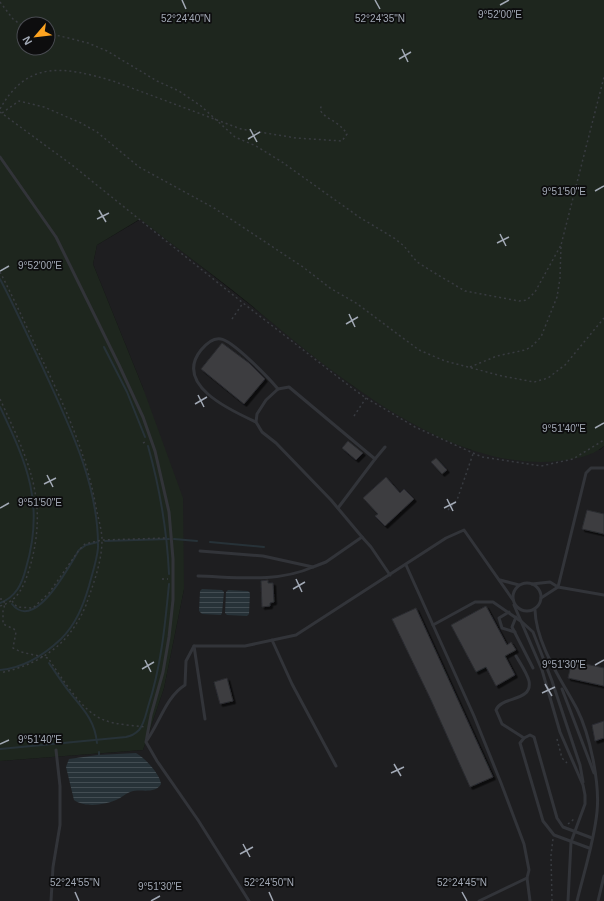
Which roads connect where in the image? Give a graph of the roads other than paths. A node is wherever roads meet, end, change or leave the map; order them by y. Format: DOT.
graph roads {
  1 [pos="0,157"];
  2 [pos="278,389"];
  3 [pos="256,422"];
  4 [pos="385,447"];
  5 [pos="375,459"];
  6 [pos="604,468"];
  7 [pos="338,508"];
  8 [pos="362,537"];
  9 [pos="200,551"];
  10 [pos="406,565"];
  11 [pos="313,567"];
  12 [pos="390,575"];
  13 [pos="198,576"];
  14 [pos="500,580"];
  15 [pos="532,584"];
  16 [pos="519,585"];
  17 [pos="558,587"];
  18 [pos="604,595"];
  19 [pos="542,598"];
  20 [pos="512,600"];
  21 [pos="514,605"];
  22 [pos="535,610"];
  23 [pos="509,612"];
  24 [pos="516,617"];
  25 [pos="522,622"];
  26 [pos="433,625"];
  27 [pos="515,632"];
  28 [pos="272,640"];
  29 [pos="194,646"];
  30 [pos="516,656"];
  31 [pos="533,668"];
  32 [pos="558,679"];
  33 [pos="205,720"];
  34 [pos="524,738"];
  35 [pos="146,742"];
  36 [pos="56,750"];
  37 [pos="336,766"];
  38 [pos="596,777"];
  39 [pos="583,785"];
  40 [pos="574,830"];
  41 [pos="592,838"];
  42 [pos="571,842"];
  43 [pos="589,848"];
  44 [pos="604,876"];
  45 [pos="527,878"];
  46 [pos="51,901"];
  47 [pos="249,901"];
  48 [pos="479,901"];
  49 [pos="530,901"];
  50 [pos="568,901"];
  51 [pos="577,901"];
  52 [pos="598,901"];
  1 -- 35 [label="lane"];
  2 -- 3 [label="lane"];
  2 -- 3 [label="lane"];
  2 -- 5 [label="lane"];
  3 -- 7 [label="lane"];
  4 -- 5 [label="lane"];
  5 -- 7 [label="lane"];
  6 -- 17 [label="lane"];
  7 -- 8 [label="lane"];
  8 -- 11 [label="lane"];
  8 -- 12 [label="lane"];
  9 -- 11 [label="lane"];
  10 -- 12 [label="lane"];
  10 -- 14 [label="lane"];
  10 -- 26 [label="lane"];
  11 -- 13 [label="lane"];
  12 -- 28 [label="lane"];
  14 -- 16 [label="lane"];
  14 -- 20 [label="lane"];
  15 -- 16 [label="lane"];
  15 -- 17 [label="lane"];
  15 -- 19 [label="lane"];
  16 -- 20 [label="lane"];
  17 -- 18 [label="lane"];
  17 -- 19 [label="lane"];
  19 -- 22 [label="lane"];
  20 -- 21 [label="lane"];
  21 -- 22 [label="lane"];
  21 -- 25 [label="lane"];
  22 -- 32 [label="lane"];
  23 -- 24 [label="lane"];
  23 -- 26 [label="lane"];
  23 -- 27 [label="lane"];
  24 -- 25 [label="lane"];
  24 -- 27 [label="lane"];
  25 -- 39 [label="lane"];
  25 -- 39 [label="lane"];
  26 -- 45 [label="lane"];
  27 -- 31 [label="lane"];
  28 -- 29 [label="lane"];
  28 -- 37 [label="lane"];
  29 -- 33 [label="lane"];
  29 -- 35 [label="lane"];
  30 -- 34 [label="lane"];
  32 -- 38 [label="lane"];
  32 -- 38 [label="lane"];
  34 -- 40 [label="lane"];
  34 -- 42 [label="lane"];
  35 -- 47 [label="lane"];
  36 -- 46 [label="lane"];
  38 -- 41 [label="lane"];
  39 -- 40 [label="lane"];
  40 -- 41 [label="lane"];
  40 -- 42 [label="lane"];
  41 -- 43 [label="lane"];
  42 -- 43 [label="lane"];
  42 -- 50 [label="lane"];
  43 -- 51 [label="lane"];
  44 -- 52 [label="lane"];
  45 -- 48 [label="lane"];
  45 -- 49 [label="lane"];
}
